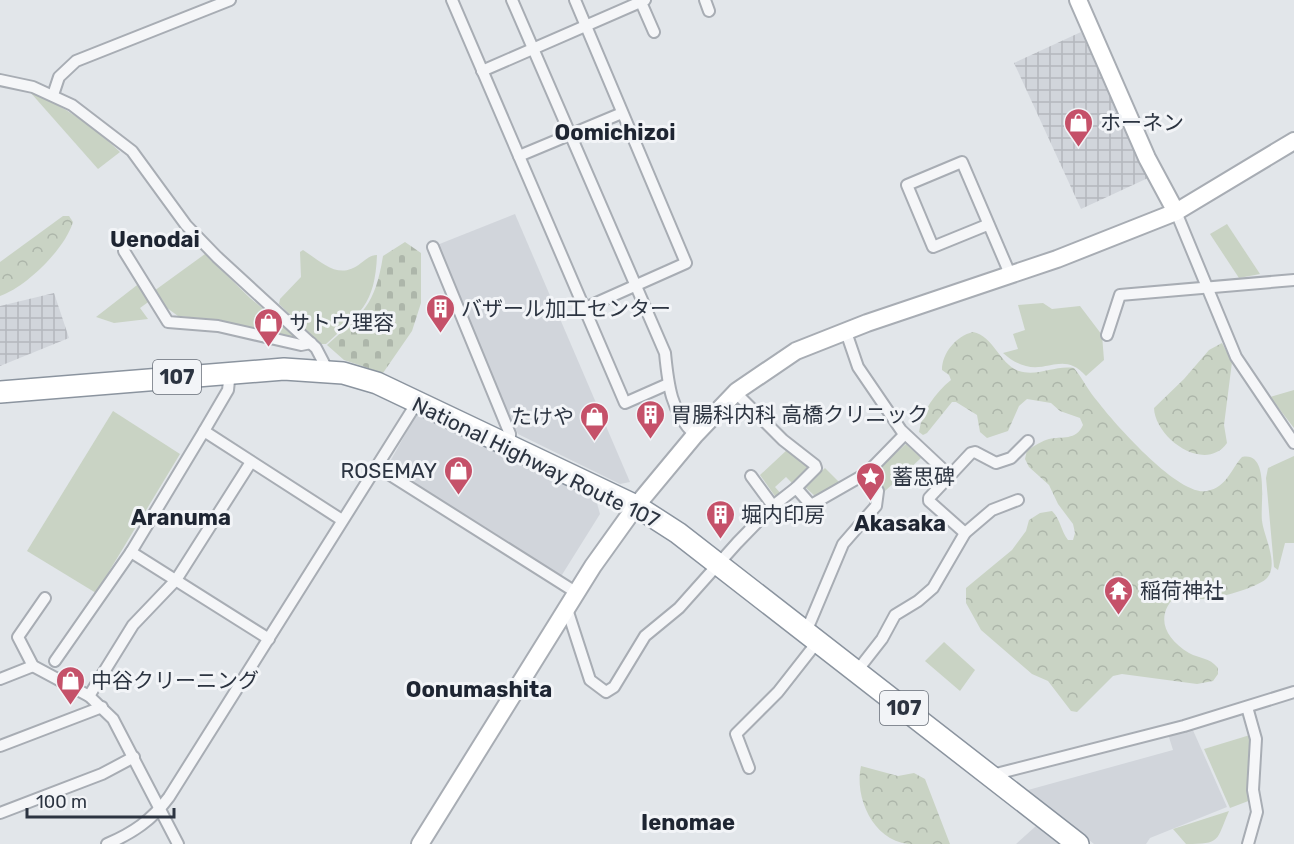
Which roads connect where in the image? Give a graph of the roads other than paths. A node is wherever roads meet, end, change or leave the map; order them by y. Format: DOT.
graph roads {
  1 [pos="230,0"];
  2 [pos="452,0"];
  3 [pos="512,0"];
  4 [pos="575,0"];
  5 [pos="1078,0"];
  6 [pos="642,1"];
  7 [pos="586,26"];
  8 [pos="654,32"];
  9 [pos="532,48"];
  10 [pos="482,71"];
  11 [pos="0,80"];
  12 [pos="53,95"];
  13 [pos="622,113"];
  14 [pos="570,134"];
  15 [pos="1294,141"];
  16 [pos="519,156"];
  17 [pos="1176,212"];
  18 [pos="987,225"];
  19 [pos="433,247"];
  20 [pos="124,251"];
  21 [pos="1010,274"];
  22 [pos="1294,280"];
  23 [pos="636,286"];
  24 [pos="1208,290"];
  25 [pos="585,308"];
  26 [pos="846,332"];
  27 [pos="1107,335"];
  28 [pos="311,343"];
  29 [pos="328,371"];
  30 [pos="230,372"];
  31 [pos="668,384"];
  32 [pos="0,392"];
  33 [pos="736,393"];
  34 [pos="416,404"];
  35 [pos="204,431"];
  36 [pos="695,435"];
  37 [pos="904,435"];
  38 [pos="1028,441"];
  39 [pos="1294,443"];
  40 [pos="510,445"];
  41 [pos="251,462"];
  42 [pos="376,466"];
  43 [pos="867,473"];
  44 [pos="949,475"];
  45 [pos="751,476"];
  46 [pos="796,488"];
  47 [pos="1018,500"];
  48 [pos="636,506"];
  49 [pos="773,506"];
  50 [pos="342,520"];
  51 [pos="965,533"];
  52 [pos="131,552"];
  53 [pos="719,563"];
  54 [pos="176,580"];
  55 [pos="576,593"];
  56 [pos="45,598"];
  57 [pos="567,609"];
  58 [pos="812,636"];
  59 [pos="269,639"];
  60 [pos="55,661"];
  61 [pos="33,666"];
  62 [pos="857,671"];
  63 [pos="0,679"];
  64 [pos="1294,692"];
  65 [pos="89,696"];
  66 [pos="102,707"];
  67 [pos="1247,707"];
  68 [pos="0,746"];
  69 [pos="134,757"];
  70 [pos="749,768"];
  71 [pos="992,775"];
  72 [pos="159,810"];
  73 [pos="0,813"];
  74 [pos="107,844"];
  75 [pos="178,844"];
  76 [pos="420,844"];
  77 [pos="1078,844"];
  78 [pos="1248,844"];
  1 -- 12 [label="street"];
  2 -- 10 [label="street"];
  3 -- 9 [label="street"];
  4 -- 7 [label="street"];
  5 -- 17 [label="street"];
  6 -- 7 [label="street"];
  6 -- 8 [label="street"];
  7 -- 9 [label="street"];
  7 -- 13 [label="street"];
  9 -- 10 [label="street"];
  9 -- 14 [label="street"];
  10 -- 16 [label="street"];
  11 -- 12 [label="street"];
  12 -- 28 [label="street"];
  13 -- 14 [label="street"];
  13 -- 23 [label="street"];
  14 -- 16 [label="street"];
  14 -- 23 [label="street"];
  15 -- 17 [label="street"];
  16 -- 25 [label="street"];
  17 -- 21 [label="street"];
  17 -- 24 [label="street"];
  18 -- 18 [label="street"];
  18 -- 21 [label="street"];
  19 -- 40 [label="street"];
  20 -- 28 [label="street"];
  21 -- 26 [label="street"];
  22 -- 24 [label="street"];
  23 -- 25 [label="street"];
  23 -- 31 [label="street"];
  24 -- 27 [label="street"];
  24 -- 39 [label="street"];
  25 -- 31 [label="street"];
  26 -- 33 [label="street"];
  26 -- 37 [label="street"];
  28 -- 29 [label="street"];
  29 -- 30 [label="highway, National Highway Route 107 / 107"];
  29 -- 34 [label="highway, National Highway Route 107 / 107"];
  30 -- 32 [label="highway, National Highway Route 107 / 107"];
  30 -- 35 [label="street"];
  31 -- 36 [label="street"];
  33 -- 36 [label="street"];
  33 -- 46 [label="street"];
  34 -- 40 [label="highway, National Highway Route 107 / 107"];
  34 -- 42 [label="street"];
  35 -- 41 [label="street"];
  35 -- 52 [label="street"];
  36 -- 48 [label="street"];
  37 -- 43 [label="street"];
  37 -- 44 [label="street"];
  38 -- 44 [label="street"];
  40 -- 48 [label="highway, National Highway Route 107 / 107"];
  41 -- 50 [label="street"];
  41 -- 54 [label="street"];
  42 -- 50 [label="street"];
  42 -- 55 [label="street"];
  43 -- 46 [label="street"];
  43 -- 58 [label="street"];
  44 -- 51 [label="street"];
  45 -- 49 [label="street"];
  46 -- 49 [label="street"];
  47 -- 51 [label="street"];
  48 -- 53 [label="highway, National Highway Route 107 / 107"];
  48 -- 55 [label="street"];
  49 -- 53 [label="street"];
  50 -- 59 [label="street"];
  51 -- 62 [label="street"];
  52 -- 54 [label="street"];
  52 -- 60 [label="street"];
  53 -- 57 [label="street"];
  53 -- 58 [label="highway, National Highway Route 107 / 107"];
  54 -- 59 [label="street"];
  54 -- 65 [label="street"];
  55 -- 57 [label="street"];
  56 -- 61 [label="street"];
  57 -- 76 [label="street"];
  58 -- 62 [label="highway, National Highway Route 107 / 107"];
  58 -- 70 [label="street"];
  59 -- 72 [label="street"];
  61 -- 63 [label="street"];
  61 -- 65 [label="street"];
  62 -- 71 [label="highway, National Highway Route 107 / 107"];
  64 -- 67 [label="street"];
  65 -- 66 [label="street"];
  66 -- 68 [label="street"];
  66 -- 69 [label="street"];
  67 -- 71 [label="street"];
  67 -- 78 [label="street"];
  69 -- 72 [label="street"];
  69 -- 73 [label="street"];
  71 -- 77 [label="highway, National Highway Route 107 / 107"];
  72 -- 74 [label="street"];
  72 -- 75 [label="street"];
}
